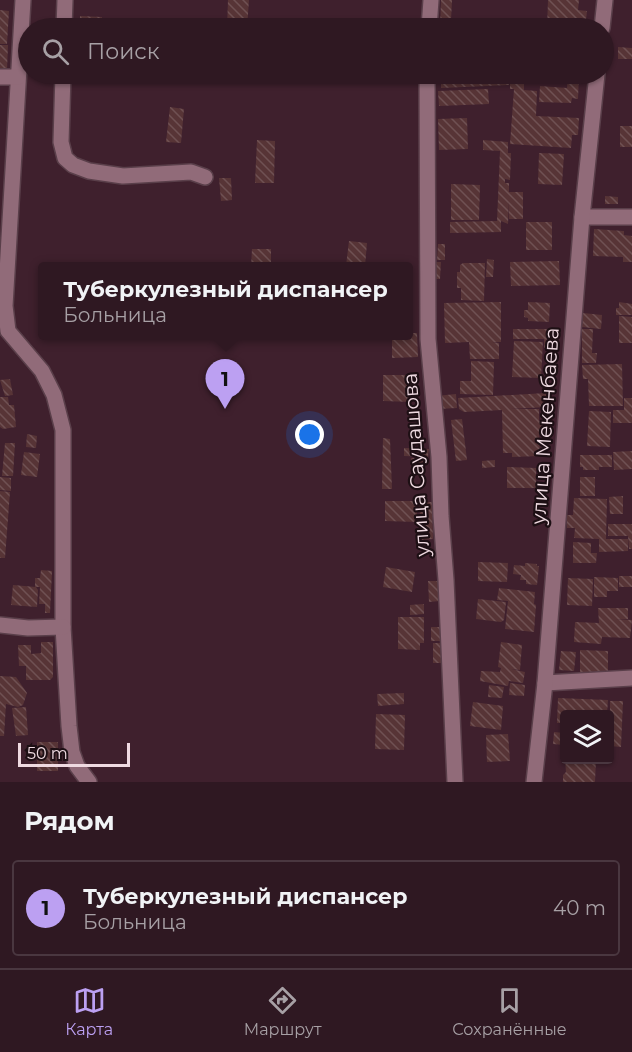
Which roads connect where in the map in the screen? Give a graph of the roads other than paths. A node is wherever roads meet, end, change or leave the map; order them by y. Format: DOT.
graph roads {
  1 [pos="23,0"];
  2 [pos="65,0"];
  3 [pos="431,0"];
  4 [pos="605,0"];
  5 [pos="22,18"];
  6 [pos="64,18"];
  7 [pos="430,18"];
  8 [pos="603,18"];
  9 [pos="0,77"];
  10 [pos="18,77"];
  11 [pos="63,84"];
  12 [pos="428,84"];
  13 [pos="596,84"];
  14 [pos="205,177"];
  15 [pos="582,217"];
  16 [pos="632,217"];
  17 [pos="4,333"];
  18 [pos="0,625"];
  19 [pos="63,627"];
  20 [pos="632,678"];
  21 [pos="545,683"];
  22 [pos="85,781"];
  23 [pos="454,782"];
  24 [pos="534,782"];
  1 -- 5 [label="street"];
  2 -- 6 [label="street"];
  3 -- 7 [label="street"];
  4 -- 8 [label="street"];
  9 -- 10 [label="street"];
  10 -- 17 [label="street"];
  11 -- 14 [label="street"];
  12 -- 23 [label="street, улица Саудашова"];
  13 -- 15 [label="street, улица Мекенбаева"];
  15 -- 16 [label="street"];
  15 -- 21 [label="street, улица Мекенбаева"];
  17 -- 19 [label="street"];
  18 -- 19 [label="street"];
  19 -- 22 [label="street"];
  20 -- 21 [label="street"];
  21 -- 24 [label="street, улица Мекенбаева"];
}
